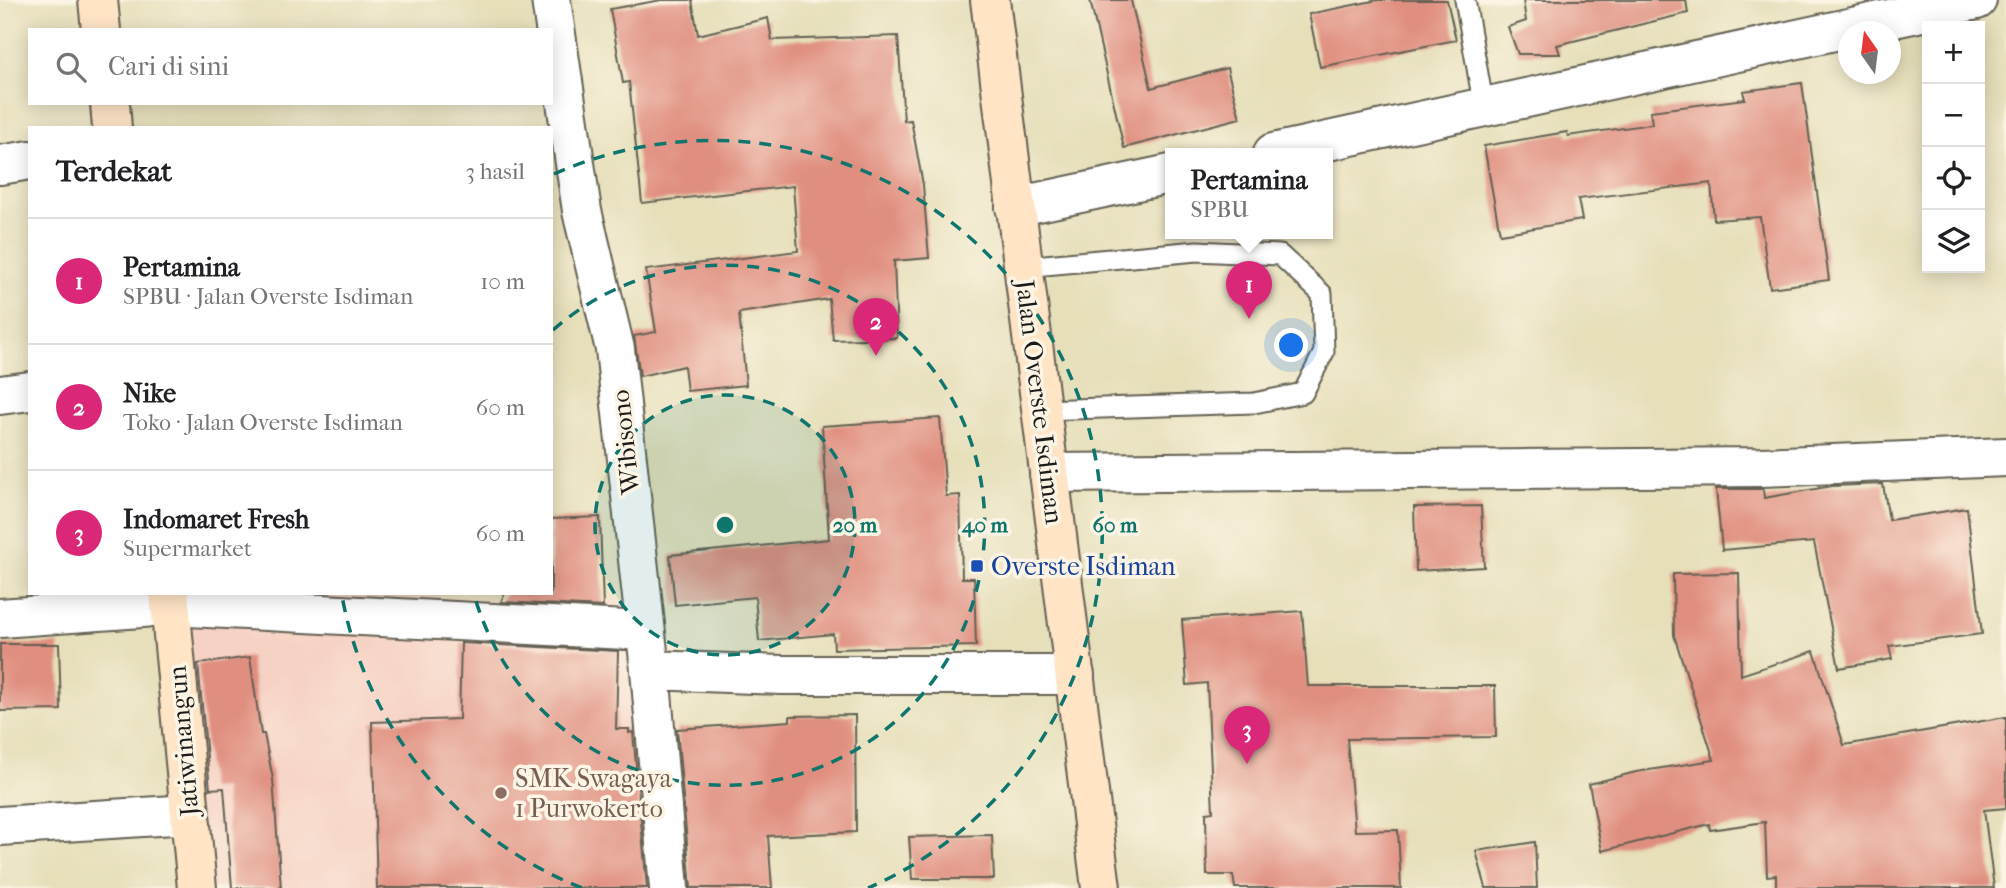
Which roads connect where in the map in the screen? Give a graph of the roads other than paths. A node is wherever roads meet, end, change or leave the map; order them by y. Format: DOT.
graph roads {
  1 [pos="98,0"];
  2 [pos="551,0"];
  3 [pos="990,0"];
  4 [pos="1465,0"];
  5 [pos="1977,0"];
  6 [pos="102,28"];
  7 [pos="110,105"];
  8 [pos="1484,108"];
  9 [pos="113,126"];
  10 [pos="1296,148"];
  11 [pos="28,160"];
  12 [pos="0,164"];
  13 [pos="1165,175"];
  14 [pos="1015,207"];
  15 [pos="1023,267"];
  16 [pos="28,391"];
  17 [pos="0,395"];
  18 [pos="1041,410"];
  19 [pos="2006,457"];
  20 [pos="1049,473"];
  21 [pos="169,600"];
  22 [pos="0,618"];
  23 [pos="645,631"];
  24 [pos="650,670"];
  25 [pos="1075,676"];
  26 [pos="190,814"];
  27 [pos="0,827"];
  28 [pos="197,888"];
  29 [pos="669,888"];
  30 [pos="1101,888"];
  1 -- 6 [label="main road"];
  2 -- 23 [label="street, Wibisono"];
  3 -- 14 [label="main road, Jalan Overste Isdiman"];
  4 -- 8 [label="lane"];
  5 -- 8 [label="street"];
  7 -- 9 [label="main road"];
  8 -- 10 [label="street"];
  11 -- 12 [label="street"];
  13 -- 14 [label="street"];
  14 -- 15 [label="main road, Jalan Overste Isdiman"];
  15 -- 18 [label="main road, Jalan Overste Isdiman"];
  15 -- 18 [label="lane"];
  16 -- 17 [label="street"];
  18 -- 20 [label="main road, Jalan Overste Isdiman"];
  19 -- 20 [label="street"];
  20 -- 25 [label="main road, Jalan Overste Isdiman"];
  21 -- 22 [label="street"];
  21 -- 23 [label="street"];
  21 -- 26 [label="main road, Jatiwinangun"];
  23 -- 24 [label="street, Wibisono"];
  24 -- 25 [label="street"];
  24 -- 29 [label="street, Wibisono"];
  25 -- 30 [label="main road, Jalan Overste Isdiman"];
  26 -- 27 [label="street"];
  26 -- 28 [label="main road, Jatiwinangun"];
}
